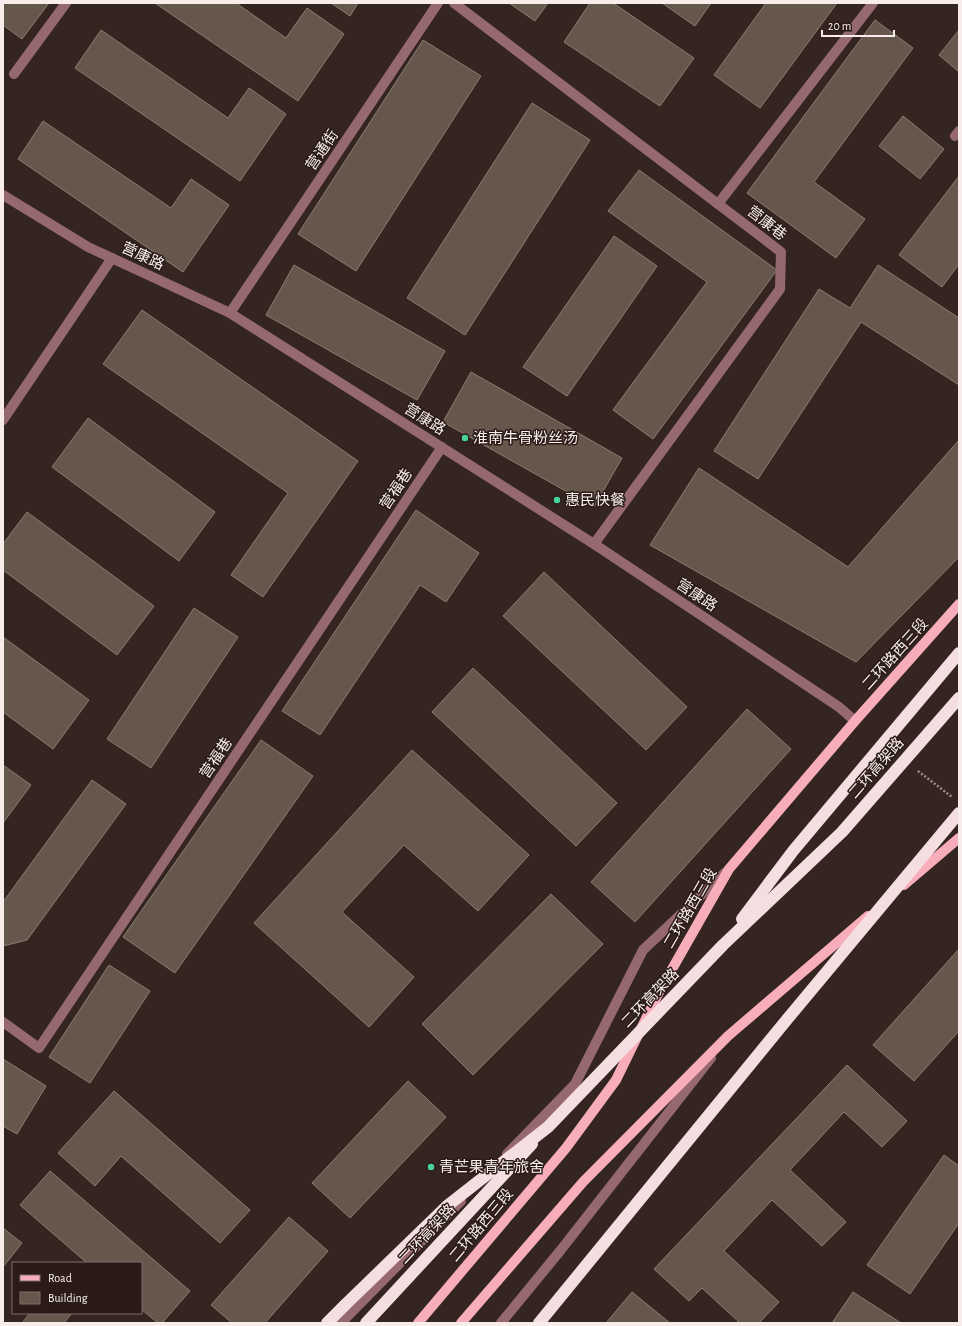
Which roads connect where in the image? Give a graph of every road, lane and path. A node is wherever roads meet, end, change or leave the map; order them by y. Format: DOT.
graph roads {
  1 [pos="66,3"];
  2 [pos="438,3"];
  3 [pos="454,3"];
  4 [pos="873,3"];
  5 [pos="14,74"];
  6 [pos="3,195"];
  7 [pos="718,204"];
  8 [pos="112,258"];
  9 [pos="230,313"];
  10 [pos="3,420"];
  11 [pos="442,447"];
  12 [pos="594,544"];
  13 [pos="959,604"];
  14 [pos="959,653"];
  15 [pos="959,698"];
  16 [pos="855,721"];
  17 [pos="959,813"];
  18 [pos="959,838"];
  19 [pos="729,869"];
  20 [pos="722,945"];
  21 [pos="3,1022"];
  22 [pos="728,1036"];
  23 [pos="548,1127"];
  24 [pos="327,1323"];
  25 [pos="341,1323"];
  26 [pos="366,1323"];
  27 [pos="418,1323"];
  28 [pos="461,1323"];
  29 [pos="501,1323"];
  30 [pos="539,1323"];
  1 -- 5 [label="street"];
  2 -- 9 [label="street, 营通街"];
  3 -- 7 [label="street, 营康巷"];
  4 -- 7 [label="street"];
  6 -- 8 [label="street, 营康路"];
  7 -- 12 [label="street, 营康巷"];
  8 -- 9 [label="street, 营康路"];
  8 -- 10 [label="street"];
  9 -- 11 [label="street, 营康路"];
  11 -- 12 [label="street, 营康路"];
  11 -- 21 [label="street, 营福巷"];
  12 -- 16 [label="street, 营康路"];
  13 -- 16 [label="main road, 二环路西三段"];
  14 -- 20 [label="highway, bridge"];
  15 -- 20 [label="highway, 二环高架路, bridge"];
  16 -- 19 [label="main road, 二环路西三段"];
  17 -- 30 [label="highway, bridge"];
  18 -- 22 [label="main road"];
  19 -- 25 [label="street"];
  19 -- 27 [label="main road, 二环路西三段"];
  20 -- 23 [label="highway, 二环高架路, bridge"];
  22 -- 28 [label="main road"];
  22 -- 29 [label="street"];
  23 -- 24 [label="highway, bridge"];
  23 -- 26 [label="highway, 二环高架路, bridge"];
}
